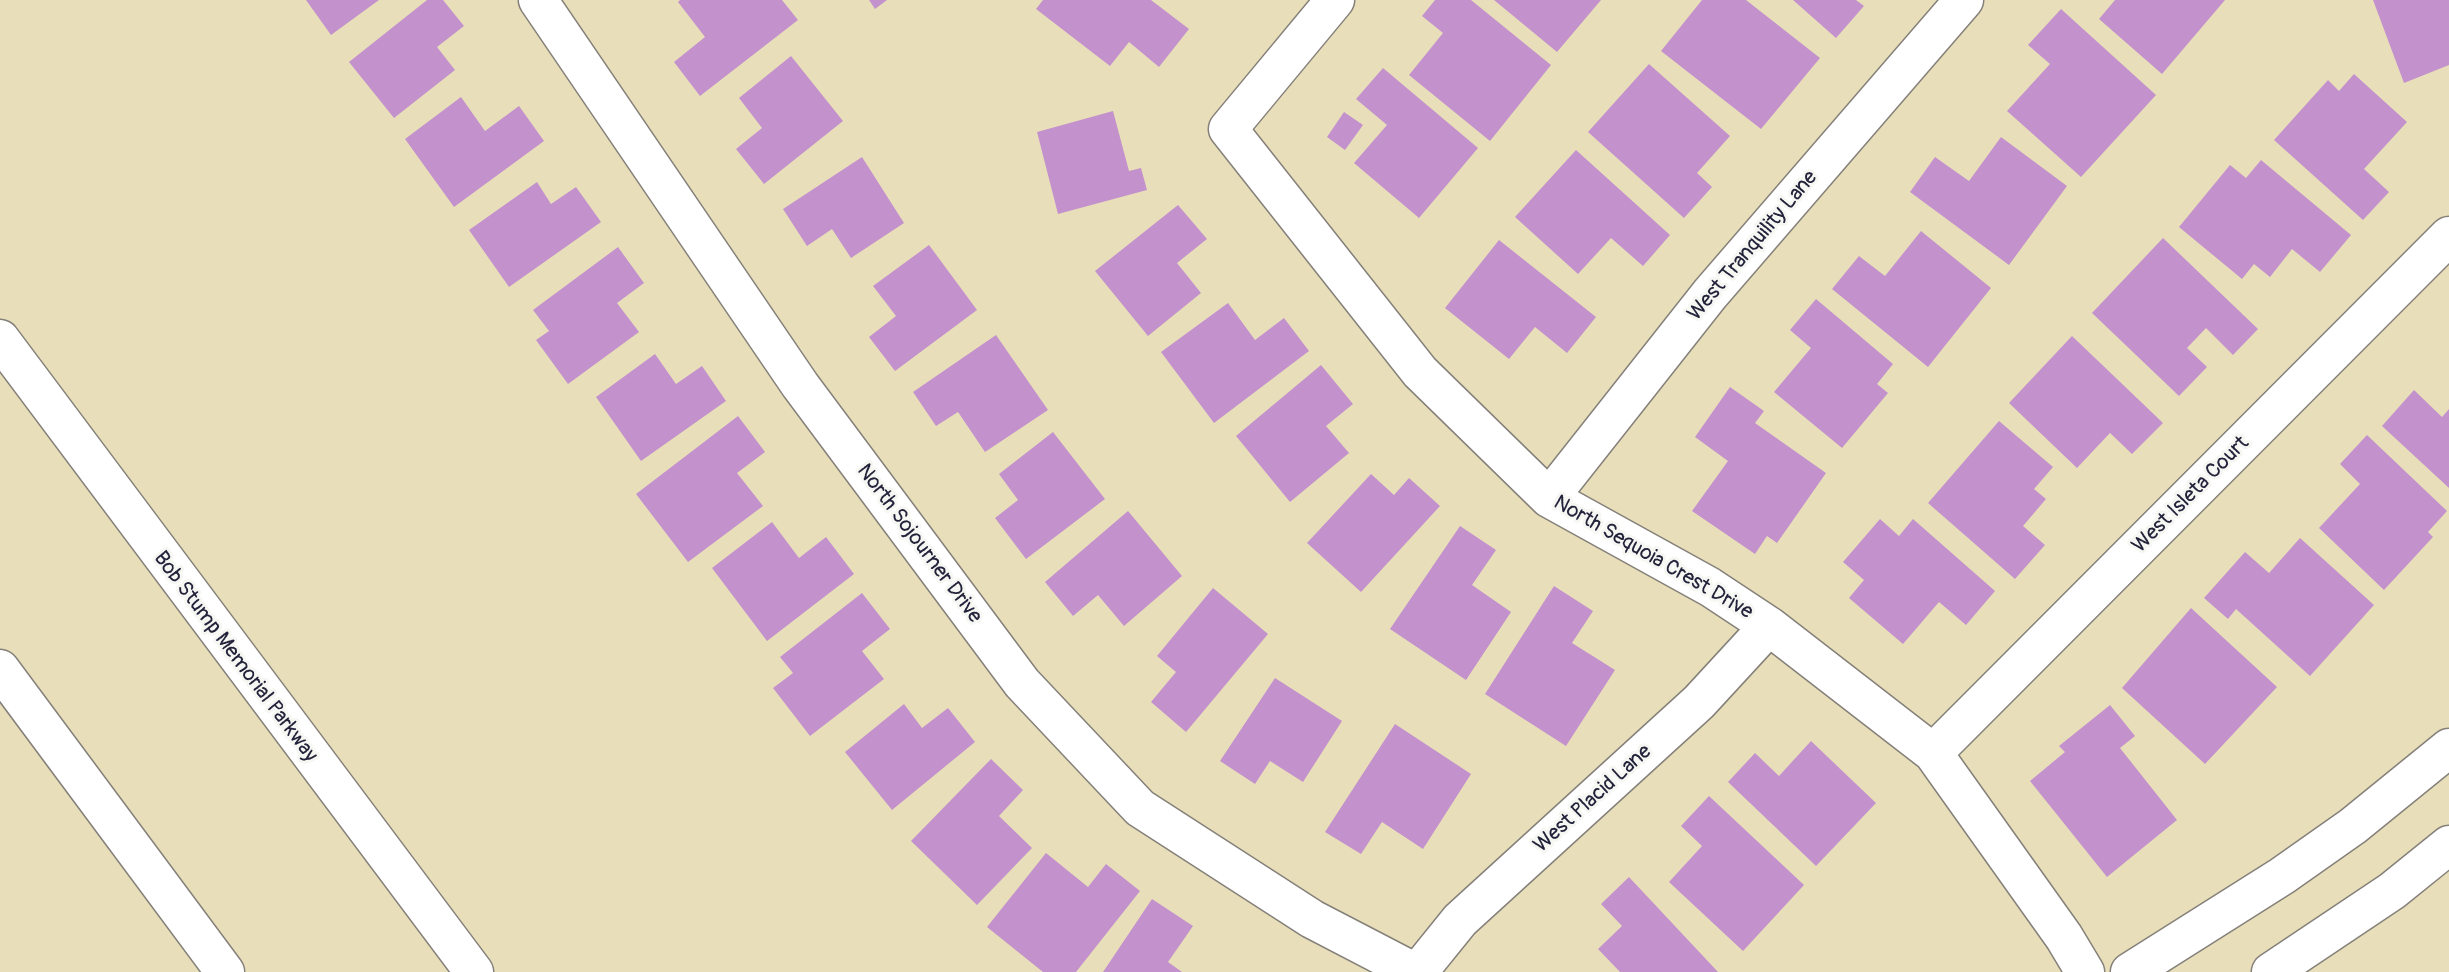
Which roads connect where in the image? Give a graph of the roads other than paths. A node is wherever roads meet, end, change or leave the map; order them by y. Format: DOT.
graph roads {
  1 [pos="1335,0"];
  2 [pos="1964,0"];
  3 [pos="553,6"];
  4 [pos="2449,236"];
  5 [pos="0,340"];
  6 [pos="1549,498"];
  7 [pos="1769,626"];
  8 [pos="0,669"];
  9 [pos="2449,747"];
  10 [pos="1933,753"];
  11 [pos="2449,845"];
  12 [pos="225,972"];
  13 [pos="474,972"];
  14 [pos="1416,972"];
  15 [pos="2085,972"];
  16 [pos="2130,972"];
  17 [pos="2272,972"];
  1 -- 6 [label="main road, North Sequoia Crest Drive"];
  2 -- 6 [label="main road, West Tranquility Lane"];
  3 -- 14 [label="main road, North Sojourner Drive"];
  4 -- 10 [label="main road, West Isleta Court"];
  5 -- 13 [label="main road, Bob Stump Memorial Parkway"];
  6 -- 7 [label="main road, North Sequoia Crest Drive"];
  7 -- 10 [label="main road, North Sequoia Crest Drive"];
  7 -- 14 [label="main road, West Placid Lane"];
  8 -- 12 [label="main road"];
  9 -- 16 [label="main road"];
  10 -- 15 [label="main road, North Sequoia Crest Drive"];
  11 -- 17 [label="main road"];
}
